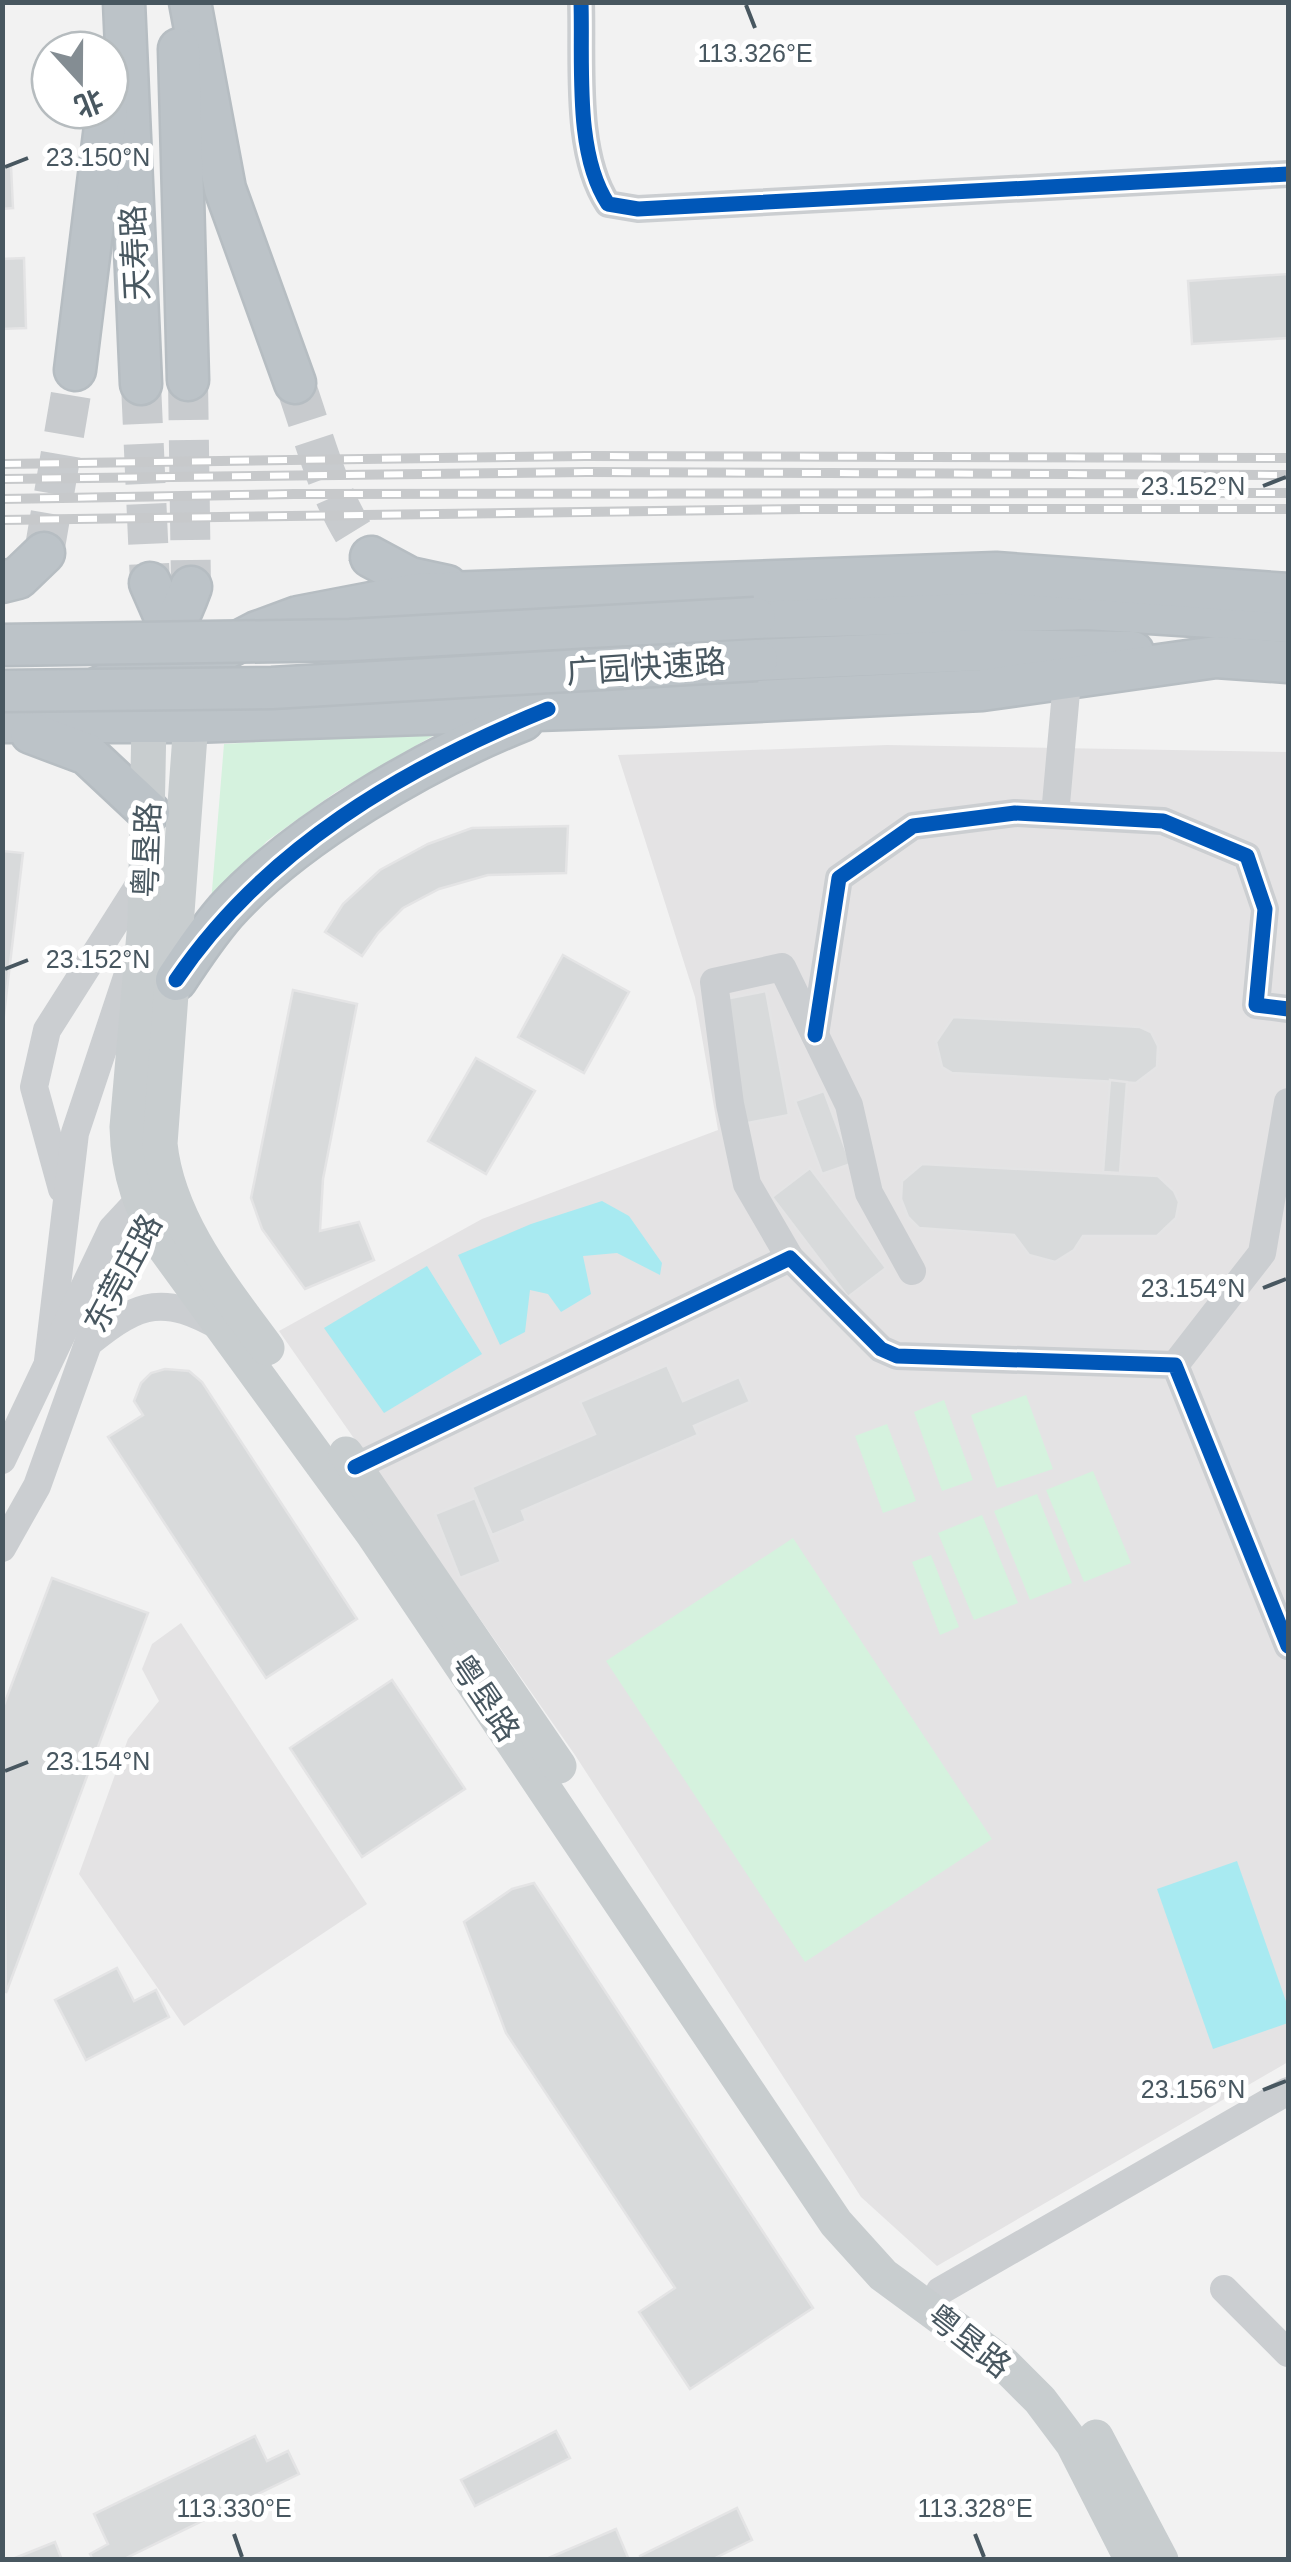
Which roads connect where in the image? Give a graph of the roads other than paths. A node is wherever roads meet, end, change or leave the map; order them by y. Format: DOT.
graph roads {
  1 [pos="116,2"];
  2 [pos="124,2"];
  3 [pos="178,2"];
  4 [pos="190,2"];
  5 [pos="581,2"];
  6 [pos="114,30"];
  7 [pos="105,130"];
  8 [pos="1288,174"];
  9 [pos="75,370"];
  10 [pos="188,380"];
  11 [pos="294,383"];
  12 [pos="141,384"];
  13 [pos="44,553"];
  14 [pos="371,558"];
  15 [pos="2,582"];
  16 [pos="150,583"];
  17 [pos="191,587"];
  18 [pos="470,592"];
  19 [pos="1288,594"];
  20 [pos="1288,622"];
  21 [pos="2,646"];
  22 [pos="171,654"];
  23 [pos="1216,658"];
  24 [pos="1288,662"];
  25 [pos="1067,680"];
  26 [pos="2,691"];
  27 [pos="548,710"];
  28 [pos="463,713"];
  29 [pos="302,718"];
  30 [pos="2,722"];
  31 [pos="149,722"];
  32 [pos="191,722"];
  33 [pos="149,812"];
  34 [pos="1055,815"];
  35 [pos="146,874"];
  36 [pos="146,922"];
  37 [pos="176,980"];
  38 [pos="1288,1010"];
  39 [pos="815,1035"];
  40 [pos="1288,1102"];
  41 [pos="1283,1167"];
  42 [pos="64,1196"];
  43 [pos="152,1204"];
  44 [pos="790,1258"];
  45 [pos="912,1272"];
  46 [pos="223,1328"];
  47 [pos="86,1345"];
  48 [pos="48,1361"];
  49 [pos="1176,1365"];
  50 [pos="2,1460"];
  51 [pos="355,1467"];
  52 [pos="2,1548"];
  53 [pos="1288,1646"];
  54 [pos="1288,2091"];
  55 [pos="1224,2289"];
  56 [pos="940,2291"];
  57 [pos="1288,2353"];
  58 [pos="1132,2560"];
  59 [pos="1161,2560"];
  1 -- 6 [label="highway"];
  2 -- 12 [label="highway, 天寿路"];
  3 -- 10 [label="highway, 天寿路"];
  4 -- 11 [label="highway"];
  5 -- 8 [label="street"];
  7 -- 9 [label="highway"];
  13 -- 15 [label="highway"];
  14 -- 18 [label="highway"];
  16 -- 22 [label="highway"];
  17 -- 22 [label="highway"];
  18 -- 19 [label="highway"];
  18 -- 22 [label="highway"];
  18 -- 28 [label="highway"];
  20 -- 21 [label="highway, 广园快速路, bridge"];
  22 -- 29 [label="highway"];
  22 -- 30 [label="highway"];
  22 -- 31 [label="highway"];
  22 -- 32 [label="highway"];
  23 -- 24 [label="highway"];
  23 -- 25 [label="highway"];
  23 -- 26 [label="highway, 广园快速路, bridge"];
  25 -- 27 [label="highway"];
  25 -- 34 [label="street"];
  27 -- 28 [label="highway"];
  27 -- 37 [label="highway"];
  28 -- 29 [label="highway"];
  29 -- 32 [label="highway"];
  30 -- 31 [label="highway"];
  30 -- 33 [label="highway"];
  31 -- 32 [label="highway"];
  31 -- 33 [label="main road, 粤垦路"];
  32 -- 37 [label="main road, 粤垦路"];
  33 -- 35 [label="main road, 粤垦路"];
  34 -- 38 [label="street"];
  34 -- 39 [label="street"];
  35 -- 36 [label="main road, 粤垦路"];
  35 -- 42 [label="street"];
  36 -- 42 [label="street"];
  36 -- 43 [label="main road, 粤垦路"];
  37 -- 43 [label="main road, 粤垦路"];
  39 -- 44 [label="street"];
  39 -- 45 [label="street"];
  40 -- 41 [label="street"];
  41 -- 49 [label="street"];
  42 -- 48 [label="street"];
  43 -- 46 [label="main road, 粤垦路"];
  43 -- 47 [label="street, 东莞庄路"];
  43 -- 48 [label="street, 东莞庄路"];
  43 -- 51 [label="main road, 粤垦路"];
  44 -- 49 [label="street"];
  44 -- 51 [label="street"];
  46 -- 47 [label="street"];
  46 -- 58 [label="main road, 粤垦路"];
  47 -- 52 [label="street, 东莞庄路"];
  48 -- 50 [label="street, 东莞庄路"];
  49 -- 53 [label="street"];
  51 -- 56 [label="main road, 粤垦路"];
  54 -- 56 [label="street"];
  55 -- 57 [label="street"];
  56 -- 59 [label="main road, 粤垦路"];
}
